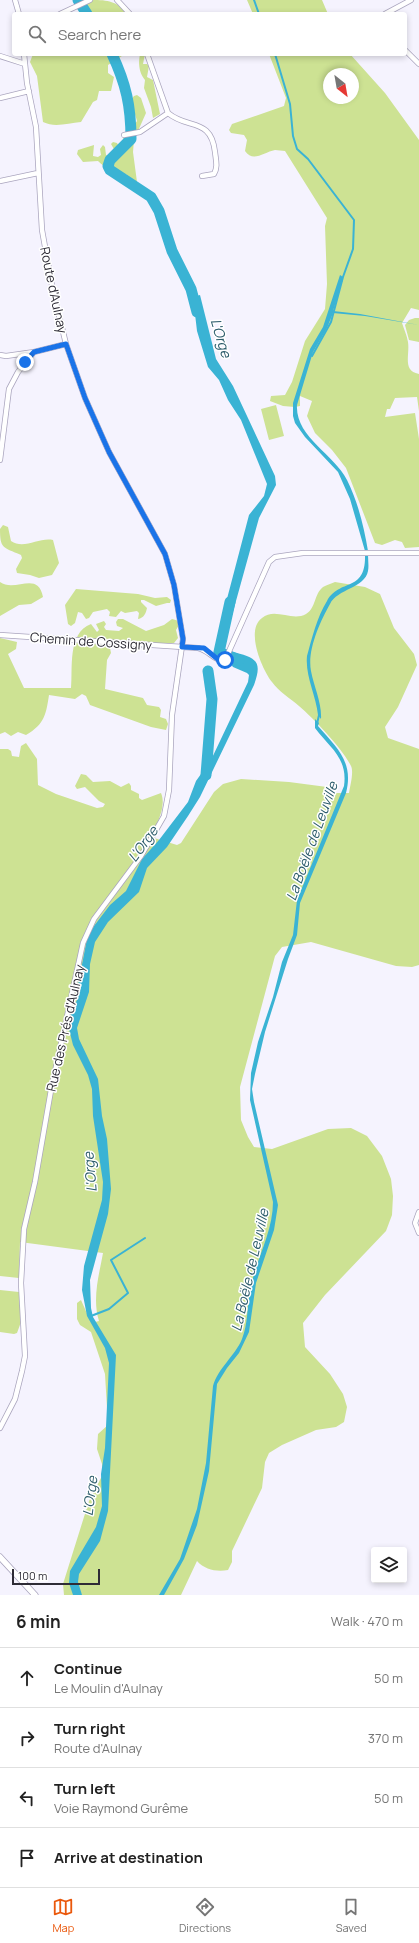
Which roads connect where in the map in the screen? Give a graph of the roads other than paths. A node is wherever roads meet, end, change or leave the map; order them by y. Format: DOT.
graph roads {
  1 [pos="15,0"];
  2 [pos="89,0"];
  3 [pos="117,0"];
  4 [pos="411,0"];
  5 [pos="18,12"];
  6 [pos="65,12"];
  7 [pos="128,12"];
  8 [pos="389,12"];
  9 [pos="407,52"];
  10 [pos="0,56"];
  11 [pos="24,56"];
  12 [pos="148,56"];
  13 [pos="25,64"];
  14 [pos="419,64"];
  15 [pos="29,91"];
  16 [pos="0,98"];
  17 [pos="168,113"];
  18 [pos="124,135"];
  19 [pos="38,173"];
  20 [pos="202,176"];
  21 [pos="0,181"];
  22 [pos="66,344"];
  23 [pos="34,352"];
  24 [pos="0,355"];
  25 [pos="0,460"];
  26 [pos="419,553"];
  27 [pos="0,635"];
  28 [pos="182,647"];
  29 [pos="419,1212"];
  30 [pos="419,1233"];
  31 [pos="0,1428"];
  32 [pos="0,1558"];
  33 [pos="35,1595"];
  1 -- 5 [label="street"];
  2 -- 6 [label="street"];
  3 -- 7 [label="street"];
  4 -- 8 [label="street"];
  9 -- 14 [label="street"];
  10 -- 13 [label="street"];
  11 -- 13 [label="street, Route d'Aulnay"];
  12 -- 17 [label="street"];
  13 -- 15 [label="street, Route d'Aulnay"];
  15 -- 16 [label="street"];
  15 -- 19 [label="street, Route d'Aulnay"];
  17 -- 18 [label="street"];
  17 -- 20 [label="street"];
  19 -- 21 [label="street"];
  19 -- 22 [label="street, Route d'Aulnay"];
  22 -- 23 [label="street"];
  22 -- 28 [label="street, Route d'Aulnay"];
  23 -- 24 [label="street"];
  23 -- 25 [label="street"];
  26 -- 28 [label="street, Chemin de Cossigny"];
  27 -- 28 [label="street, Chemin de Cossigny"];
  28 -- 31 [label="street, Rue des Prés d'Aulnay"];
  29 -- 30 [label="street"];
  32 -- 33 [label="street"];
}
